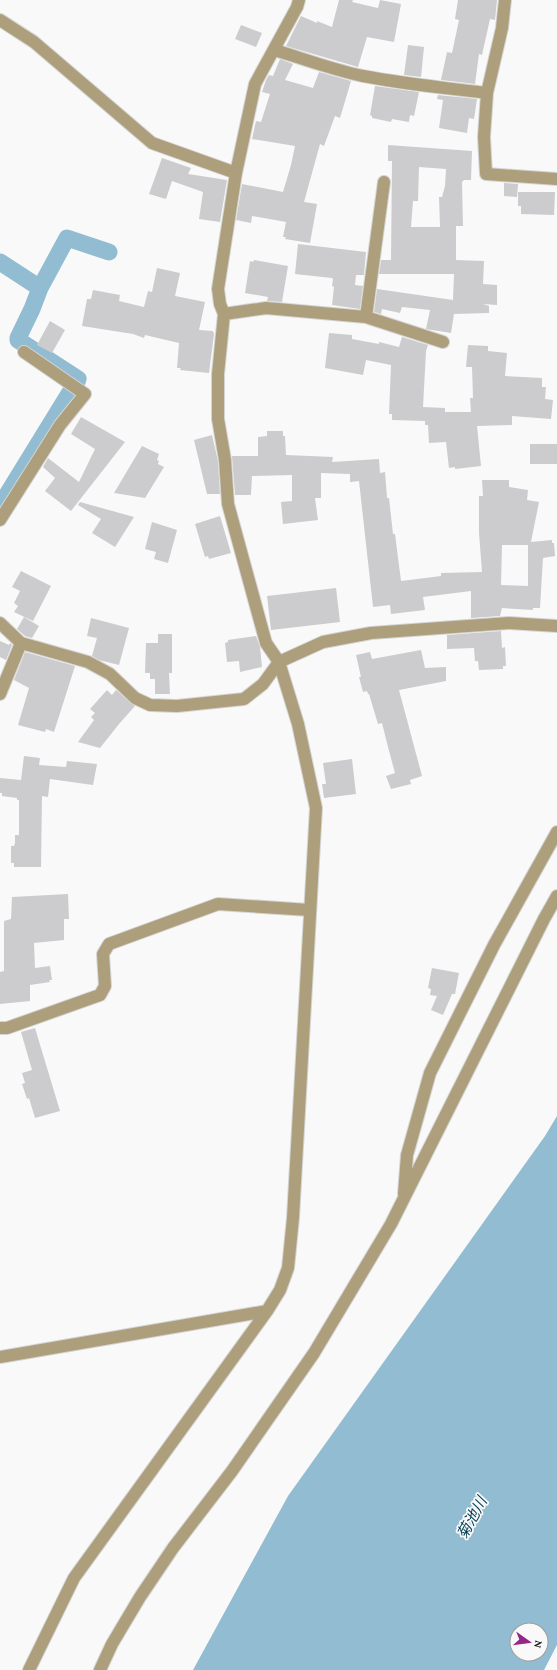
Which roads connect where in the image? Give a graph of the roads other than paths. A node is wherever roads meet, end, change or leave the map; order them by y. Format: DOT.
graph roads {
  1 [pos="299,0"];
  2 [pos="505,0"];
  3 [pos="0,20"];
  4 [pos="275,50"];
  5 [pos="487,93"];
  6 [pos="236,173"];
  7 [pos="557,179"];
  8 [pos="384,182"];
  9 [pos="224,314"];
  10 [pos="366,317"];
  11 [pos="443,342"];
  12 [pos="24,352"];
  13 [pos="0,520"];
  14 [pos="0,623"];
  15 [pos="557,626"];
  16 [pos="22,643"];
  17 [pos="279,662"];
  18 [pos="0,694"];
  19 [pos="557,832"];
  20 [pos="557,896"];
  21 [pos="309,910"];
  22 [pos="0,1028"];
  23 [pos="403,1200"];
  24 [pos="267,1311"];
  25 [pos="0,1357"];
  26 [pos="29,1670"];
  27 [pos="100,1670"];
  1 -- 4 [label="street"];
  2 -- 5 [label="street"];
  3 -- 6 [label="street"];
  4 -- 5 [label="street"];
  4 -- 6 [label="street"];
  5 -- 7 [label="street"];
  6 -- 9 [label="street"];
  8 -- 10 [label="street"];
  9 -- 10 [label="street"];
  9 -- 17 [label="street"];
  10 -- 11 [label="street"];
  12 -- 13 [label="street"];
  14 -- 16 [label="street"];
  15 -- 17 [label="street"];
  16 -- 17 [label="street"];
  16 -- 18 [label="street"];
  17 -- 21 [label="street"];
  19 -- 23 [label="street"];
  20 -- 23 [label="street"];
  21 -- 22 [label="street"];
  21 -- 24 [label="street"];
  23 -- 27 [label="street"];
  24 -- 25 [label="street"];
  24 -- 26 [label="street"];
}
